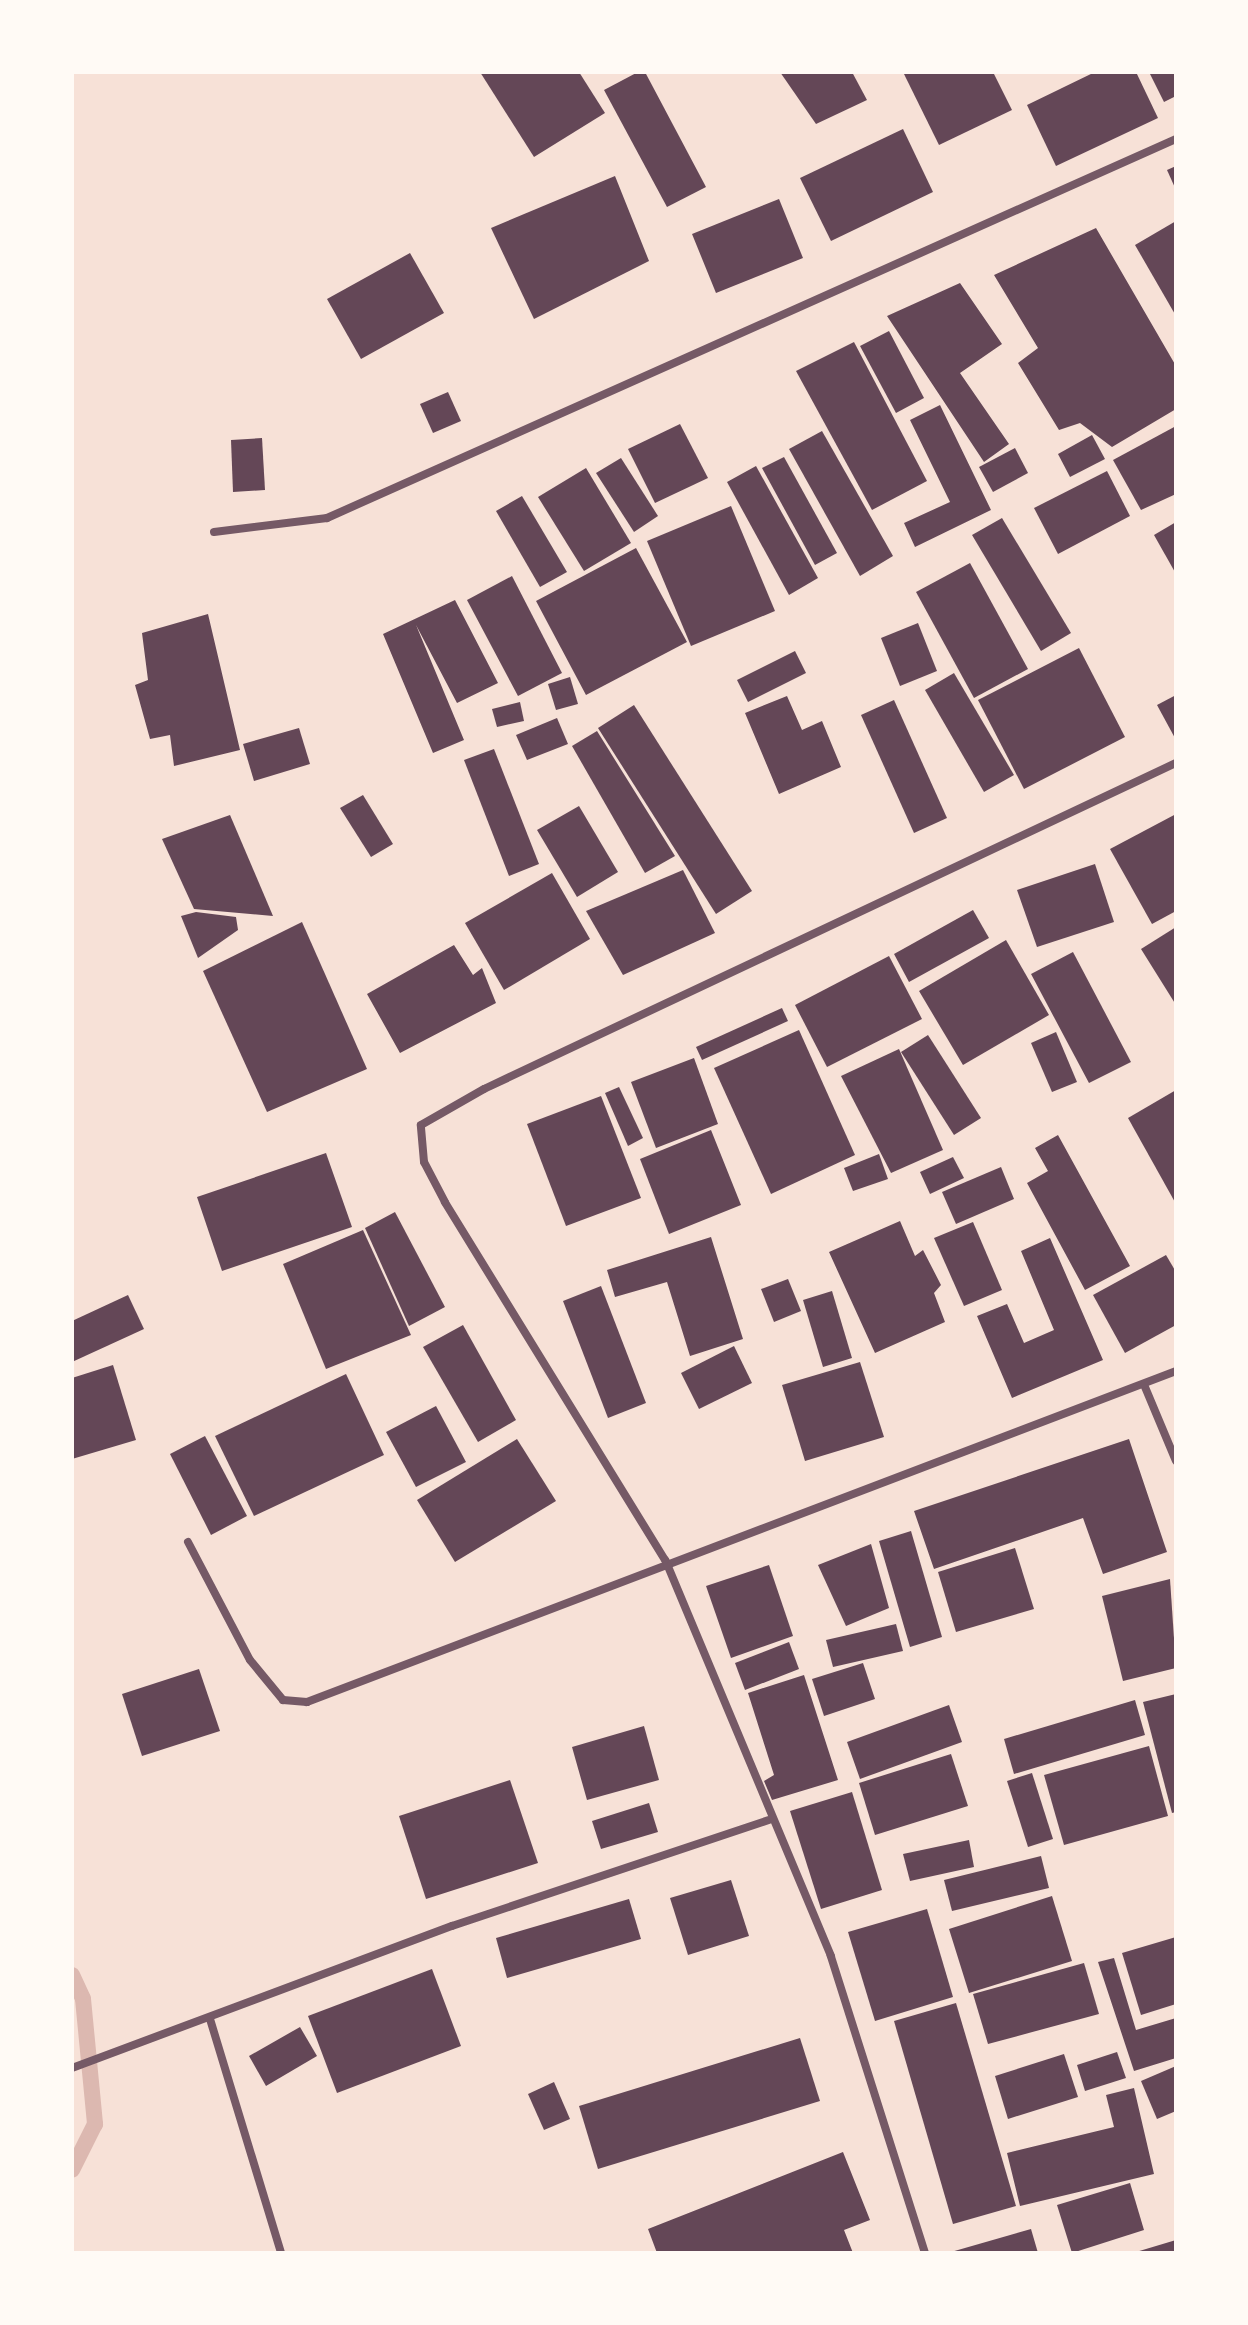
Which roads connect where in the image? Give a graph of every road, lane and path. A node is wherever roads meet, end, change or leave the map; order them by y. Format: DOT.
graph roads {
  1 [pos="1176,139"];
  2 [pos="214,532"];
  3 [pos="1176,763"];
  4 [pos="1176,1371"];
  5 [pos="1145,1387"];
  6 [pos="1176,1461"];
  7 [pos="188,1542"];
  8 [pos="665,1560"];
  9 [pos="769,1820"];
  10 [pos="210,2019"];
  11 [pos="72,2068"];
  12 [pos="281,2253"];
  13 [pos="925,2253"];
  1 -- 2 [label="street"];
  3 -- 8 [label="street"];
  4 -- 5 [label="street"];
  5 -- 6 [label="street"];
  5 -- 8 [label="street"];
  7 -- 8 [label="street"];
  8 -- 9 [label="street"];
  9 -- 10 [label="street"];
  9 -- 13 [label="street"];
  10 -- 11 [label="street"];
  10 -- 12 [label="street"];
}
